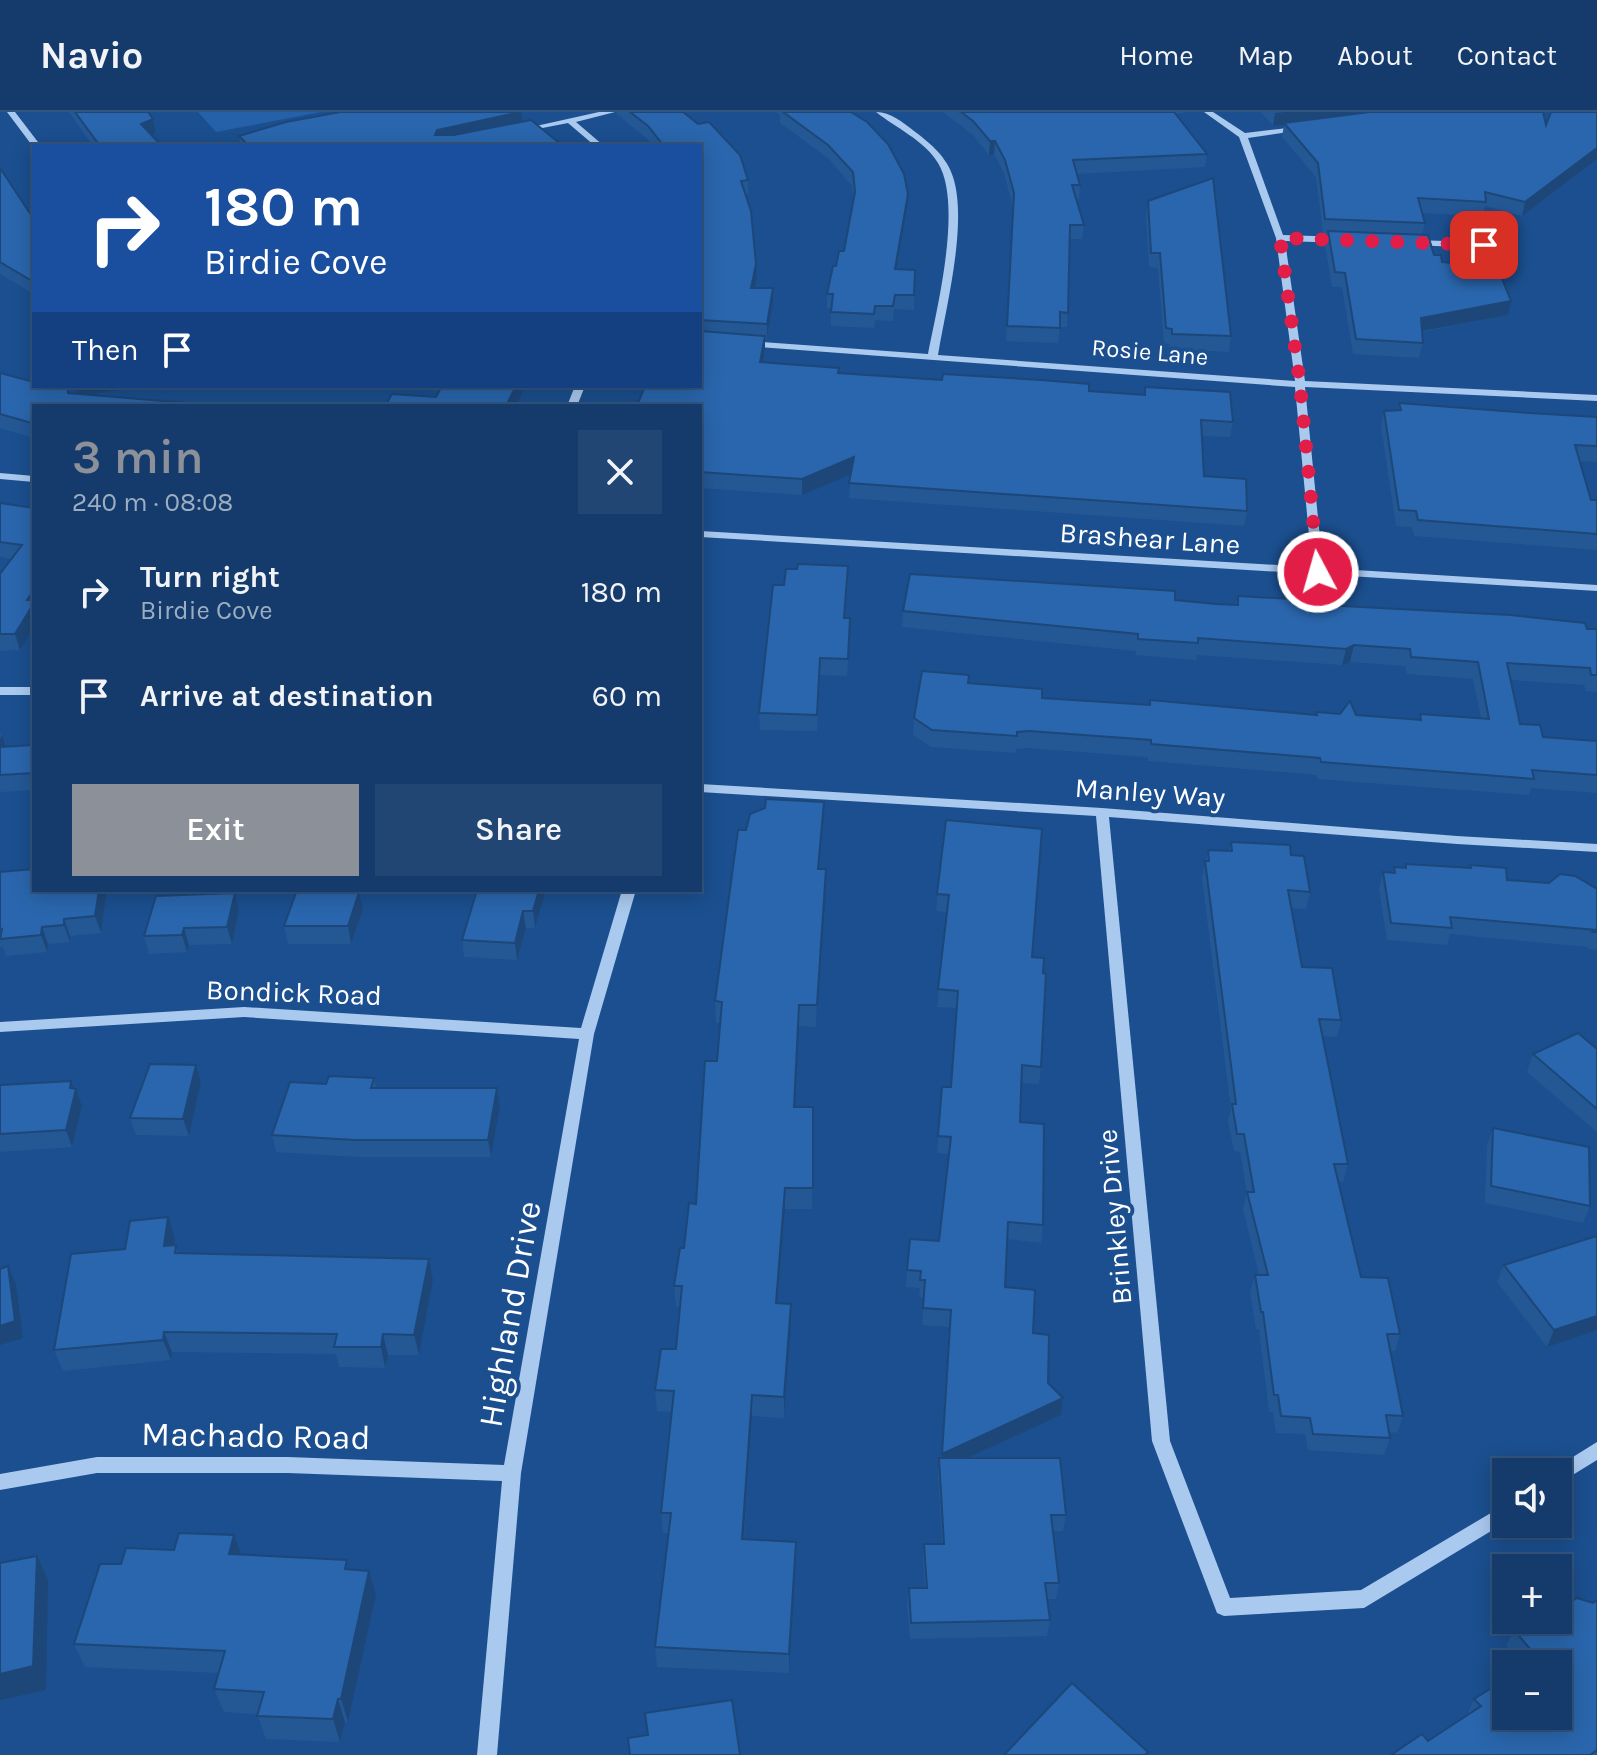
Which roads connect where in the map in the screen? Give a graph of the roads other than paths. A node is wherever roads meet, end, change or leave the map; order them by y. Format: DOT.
graph roads {
  1 [pos="11,112"];
  2 [pos="611,112"];
  3 [pos="880,112"];
  4 [pos="1208,112"];
  5 [pos="570,121"];
  6 [pos="1313,127"];
  7 [pos="513,132"];
  8 [pos="1243,136"];
  9 [pos="35,144"];
  10 [pos="598,144"];
  11 [pos="1280,238"];
  12 [pos="1358,241"];
  13 [pos="1404,242"];
  14 [pos="1513,246"];
  15 [pos="731,343"];
  16 [pos="933,355"];
  17 [pos="1300,384"];
  18 [pos="1597,398"];
  19 [pos="0,476"];
  20 [pos="32,479"];
  21 [pos="702,534"];
  22 [pos="1318,572"];
  23 [pos="1597,588"];
  24 [pos="0,691"];
  25 [pos="32,691"];
  26 [pos="702,788"];
  27 [pos="1102,812"];
  28 [pos="1597,848"];
  29 [pos="628,892"];
  30 [pos="0,1027"];
  31 [pos="587,1034"];
  32 [pos="1597,1450"];
  33 [pos="1572,1467"];
  34 [pos="512,1473"];
  35 [pos="0,1482"];
  36 [pos="1492,1521"];
  37 [pos="487,1755"];
  1 -- 9 [label="street"];
  2 -- 5 [label="street"];
  3 -- 16 [label="street"];
  4 -- 8 [label="street"];
  5 -- 7 [label="street"];
  5 -- 10 [label="street"];
  6 -- 8 [label="street"];
  8 -- 11 [label="street"];
  11 -- 12 [label="street"];
  11 -- 17 [label="street"];
  13 -- 14 [label="street"];
  15 -- 16 [label="street, Rosie Lane"];
  16 -- 17 [label="street, Rosie Lane"];
  17 -- 18 [label="street, Rosie Lane"];
  17 -- 22 [label="street"];
  19 -- 20 [label="street"];
  21 -- 22 [label="street, Brashear Lane"];
  22 -- 23 [label="street, Brashear Lane"];
  24 -- 25 [label="street"];
  26 -- 27 [label="street, Manley Way"];
  27 -- 28 [label="street, Manley Way"];
  27 -- 36 [label="street, Brinkley Drive"];
  29 -- 31 [label="street, Highland Drive"];
  30 -- 31 [label="street, Bondick Road"];
  31 -- 34 [label="street, Highland Drive"];
  32 -- 33 [label="street"];
  34 -- 35 [label="street, Machado Road"];
  34 -- 37 [label="street, Highland Drive"];
}
